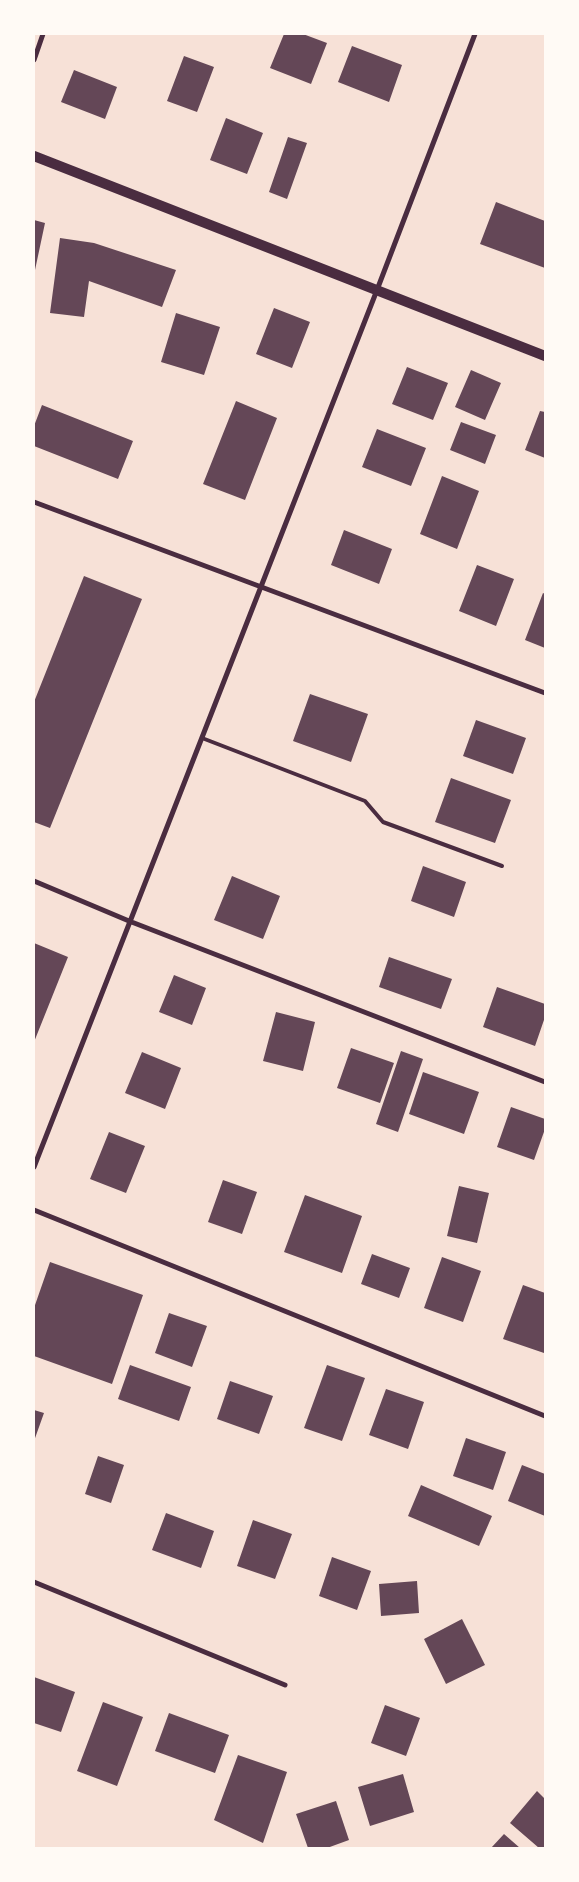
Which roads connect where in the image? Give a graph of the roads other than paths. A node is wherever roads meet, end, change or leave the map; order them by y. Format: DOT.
graph roads {
  1 [pos="43,34"];
  2 [pos="475,34"];
  3 [pos="34,60"];
  4 [pos="34,156"];
  5 [pos="377,290"];
  6 [pos="545,356"];
  7 [pos="34,502"];
  8 [pos="260,588"];
  9 [pos="545,693"];
  10 [pos="202,738"];
  11 [pos="502,866"];
  12 [pos="34,882"];
  13 [pos="129,921"];
  14 [pos="545,1082"];
  15 [pos="34,1168"];
  16 [pos="34,1210"];
  17 [pos="545,1416"];
  18 [pos="34,1582"];
  19 [pos="285,1685"];
  1 -- 3 [label="street"];
  2 -- 5 [label="street"];
  4 -- 5 [label="main road"];
  5 -- 6 [label="main road"];
  5 -- 8 [label="street"];
  7 -- 8 [label="street"];
  8 -- 9 [label="street"];
  8 -- 10 [label="street"];
  10 -- 11 [label="lane"];
  10 -- 13 [label="street"];
  12 -- 13 [label="street"];
  13 -- 14 [label="street"];
  13 -- 15 [label="street"];
  16 -- 17 [label="street"];
  18 -- 19 [label="street"];
}
